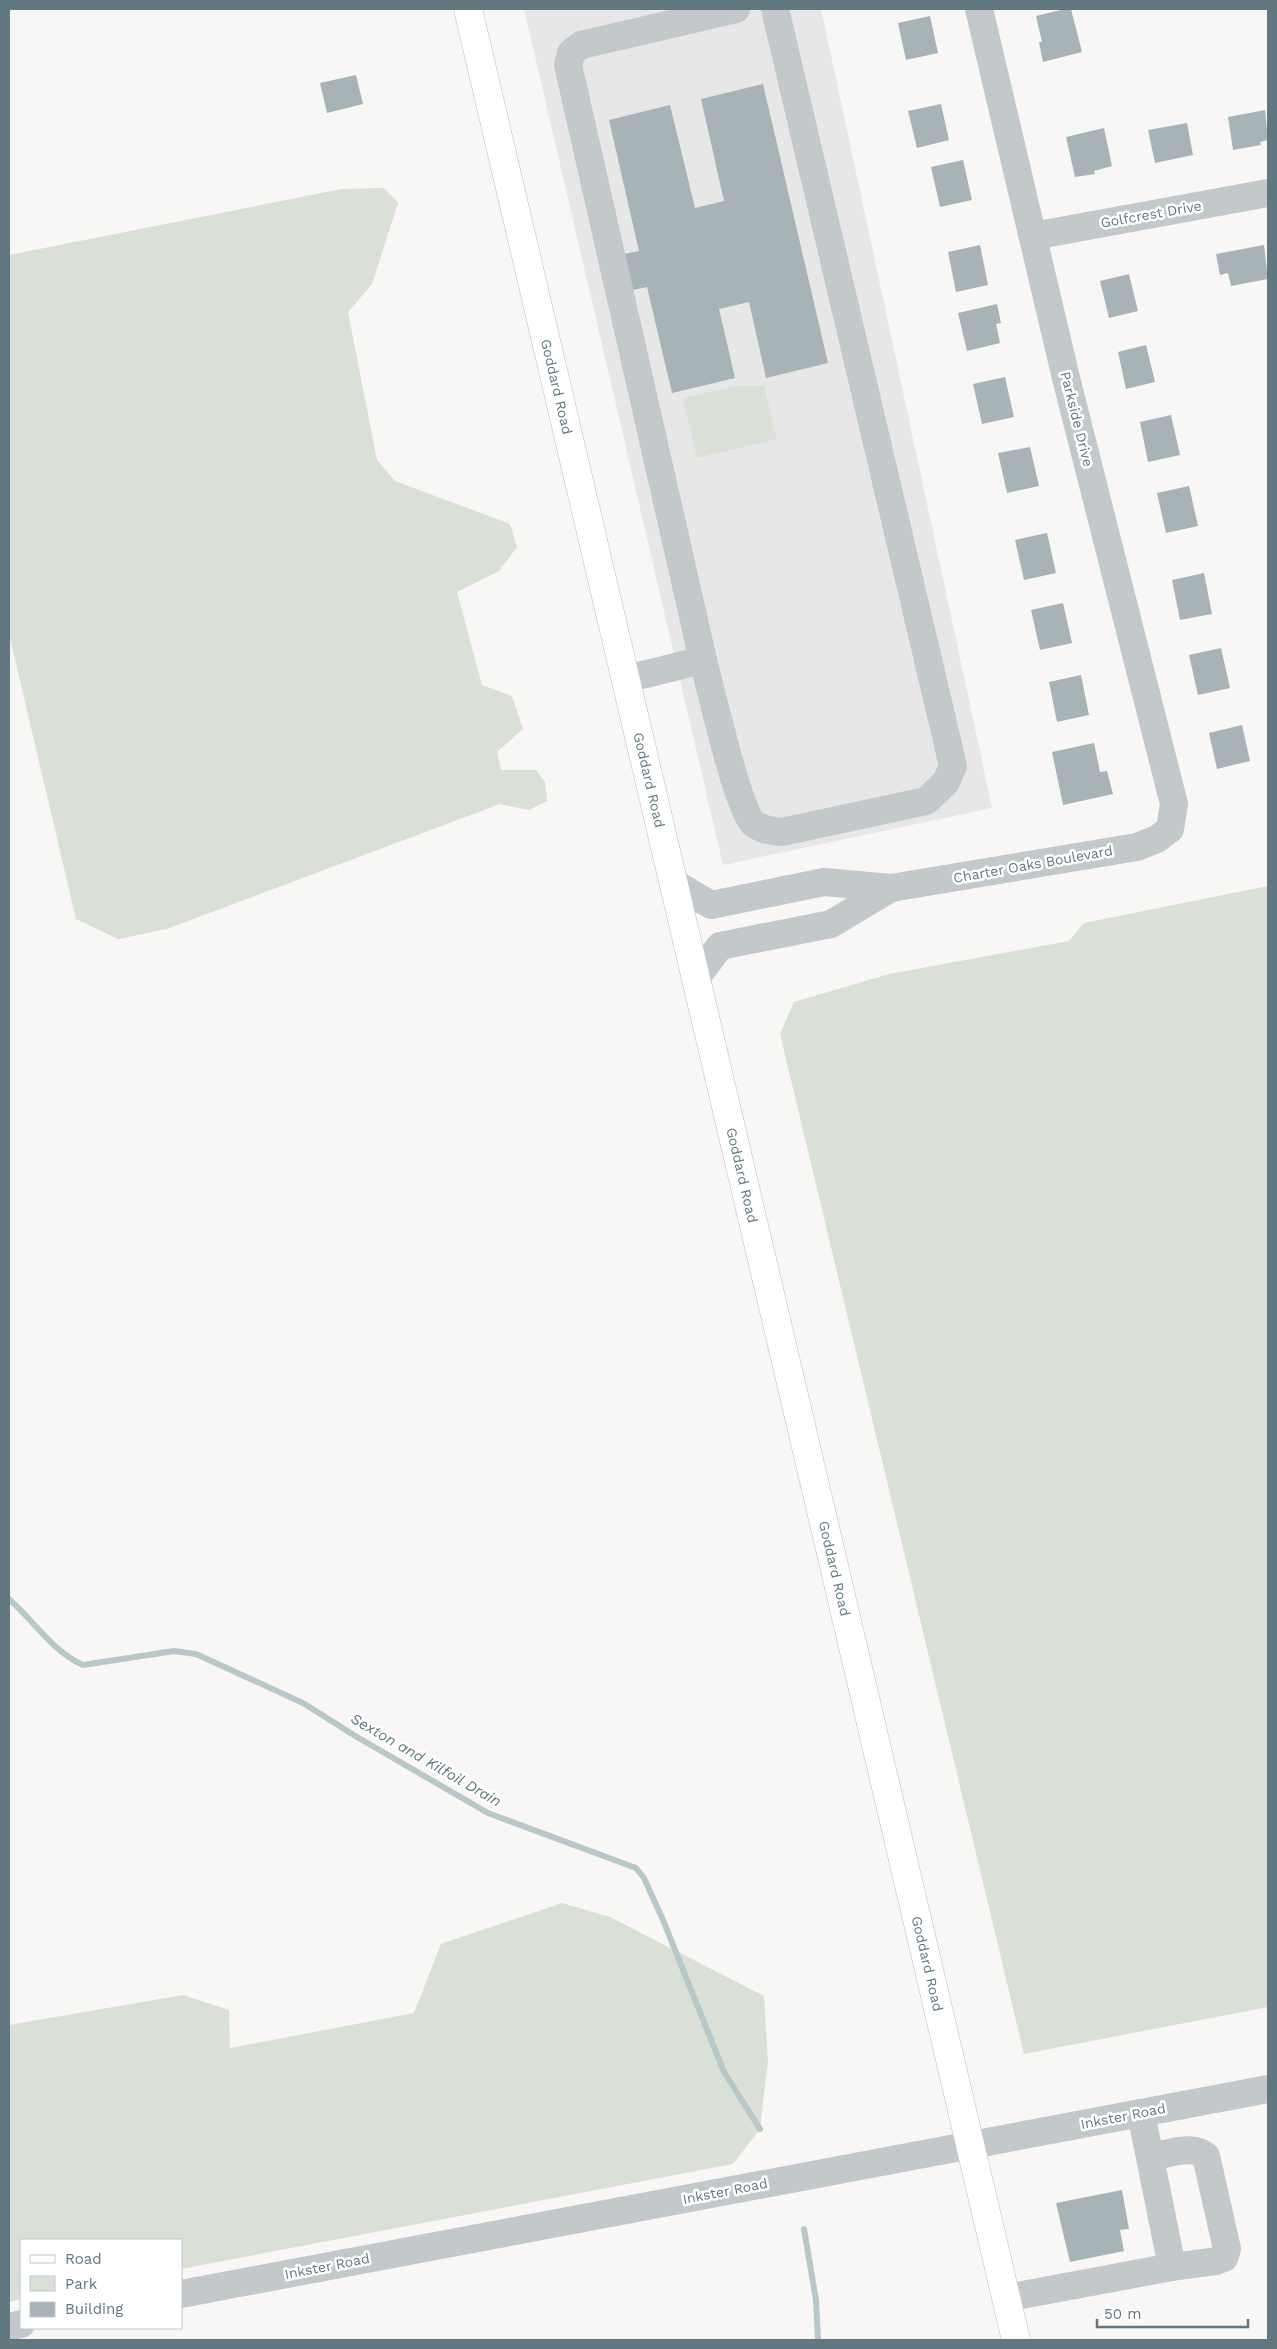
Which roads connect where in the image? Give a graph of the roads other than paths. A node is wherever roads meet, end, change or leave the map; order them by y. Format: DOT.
graph roads {
  1 [pos="468,9"];
  2 [pos="736,9"];
  3 [pos="775,9"];
  4 [pos="979,9"];
  5 [pos="1268,193"];
  6 [pos="1033,236"];
  7 [pos="703,660"];
  8 [pos="626,679"];
  9 [pos="1170,828"];
  10 [pos="674,882"];
  11 [pos="891,888"];
  12 [pos="696,978"];
  13 [pos="1268,2089"];
  14 [pos="1141,2113"];
  15 [pos="970,2145"];
  16 [pos="1151,2157"];
  17 [pos="1172,2267"];
  18 [pos="182,2294"];
  19 [pos="1006,2298"];
  20 [pos="1016,2340"];
  1 -- 8 [label="main road, Goddard Road"];
  2 -- 7 [label="street"];
  3 -- 7 [label="street"];
  4 -- 6 [label="street, Parkside Drive"];
  5 -- 6 [label="street, Golfcrest Drive"];
  6 -- 9 [label="street, Parkside Drive"];
  7 -- 8 [label="street"];
  8 -- 10 [label="main road, Goddard Road"];
  9 -- 11 [label="street, Charter Oaks Boulevard"];
  10 -- 11 [label="street, Charter Oaks Boulevard"];
  10 -- 12 [label="main road, Goddard Road"];
  11 -- 12 [label="street, Charter Oaks Boulevard"];
  12 -- 15 [label="main road, Goddard Road"];
  13 -- 14 [label="street, Inkster Road"];
  14 -- 15 [label="street, Inkster Road"];
  14 -- 16 [label="street"];
  15 -- 18 [label="street, Inkster Road"];
  15 -- 19 [label="main road, Goddard Road"];
  16 -- 17 [label="street"];
  16 -- 17 [label="street"];
  17 -- 19 [label="street"];
  19 -- 20 [label="main road, Goddard Road"];
}
